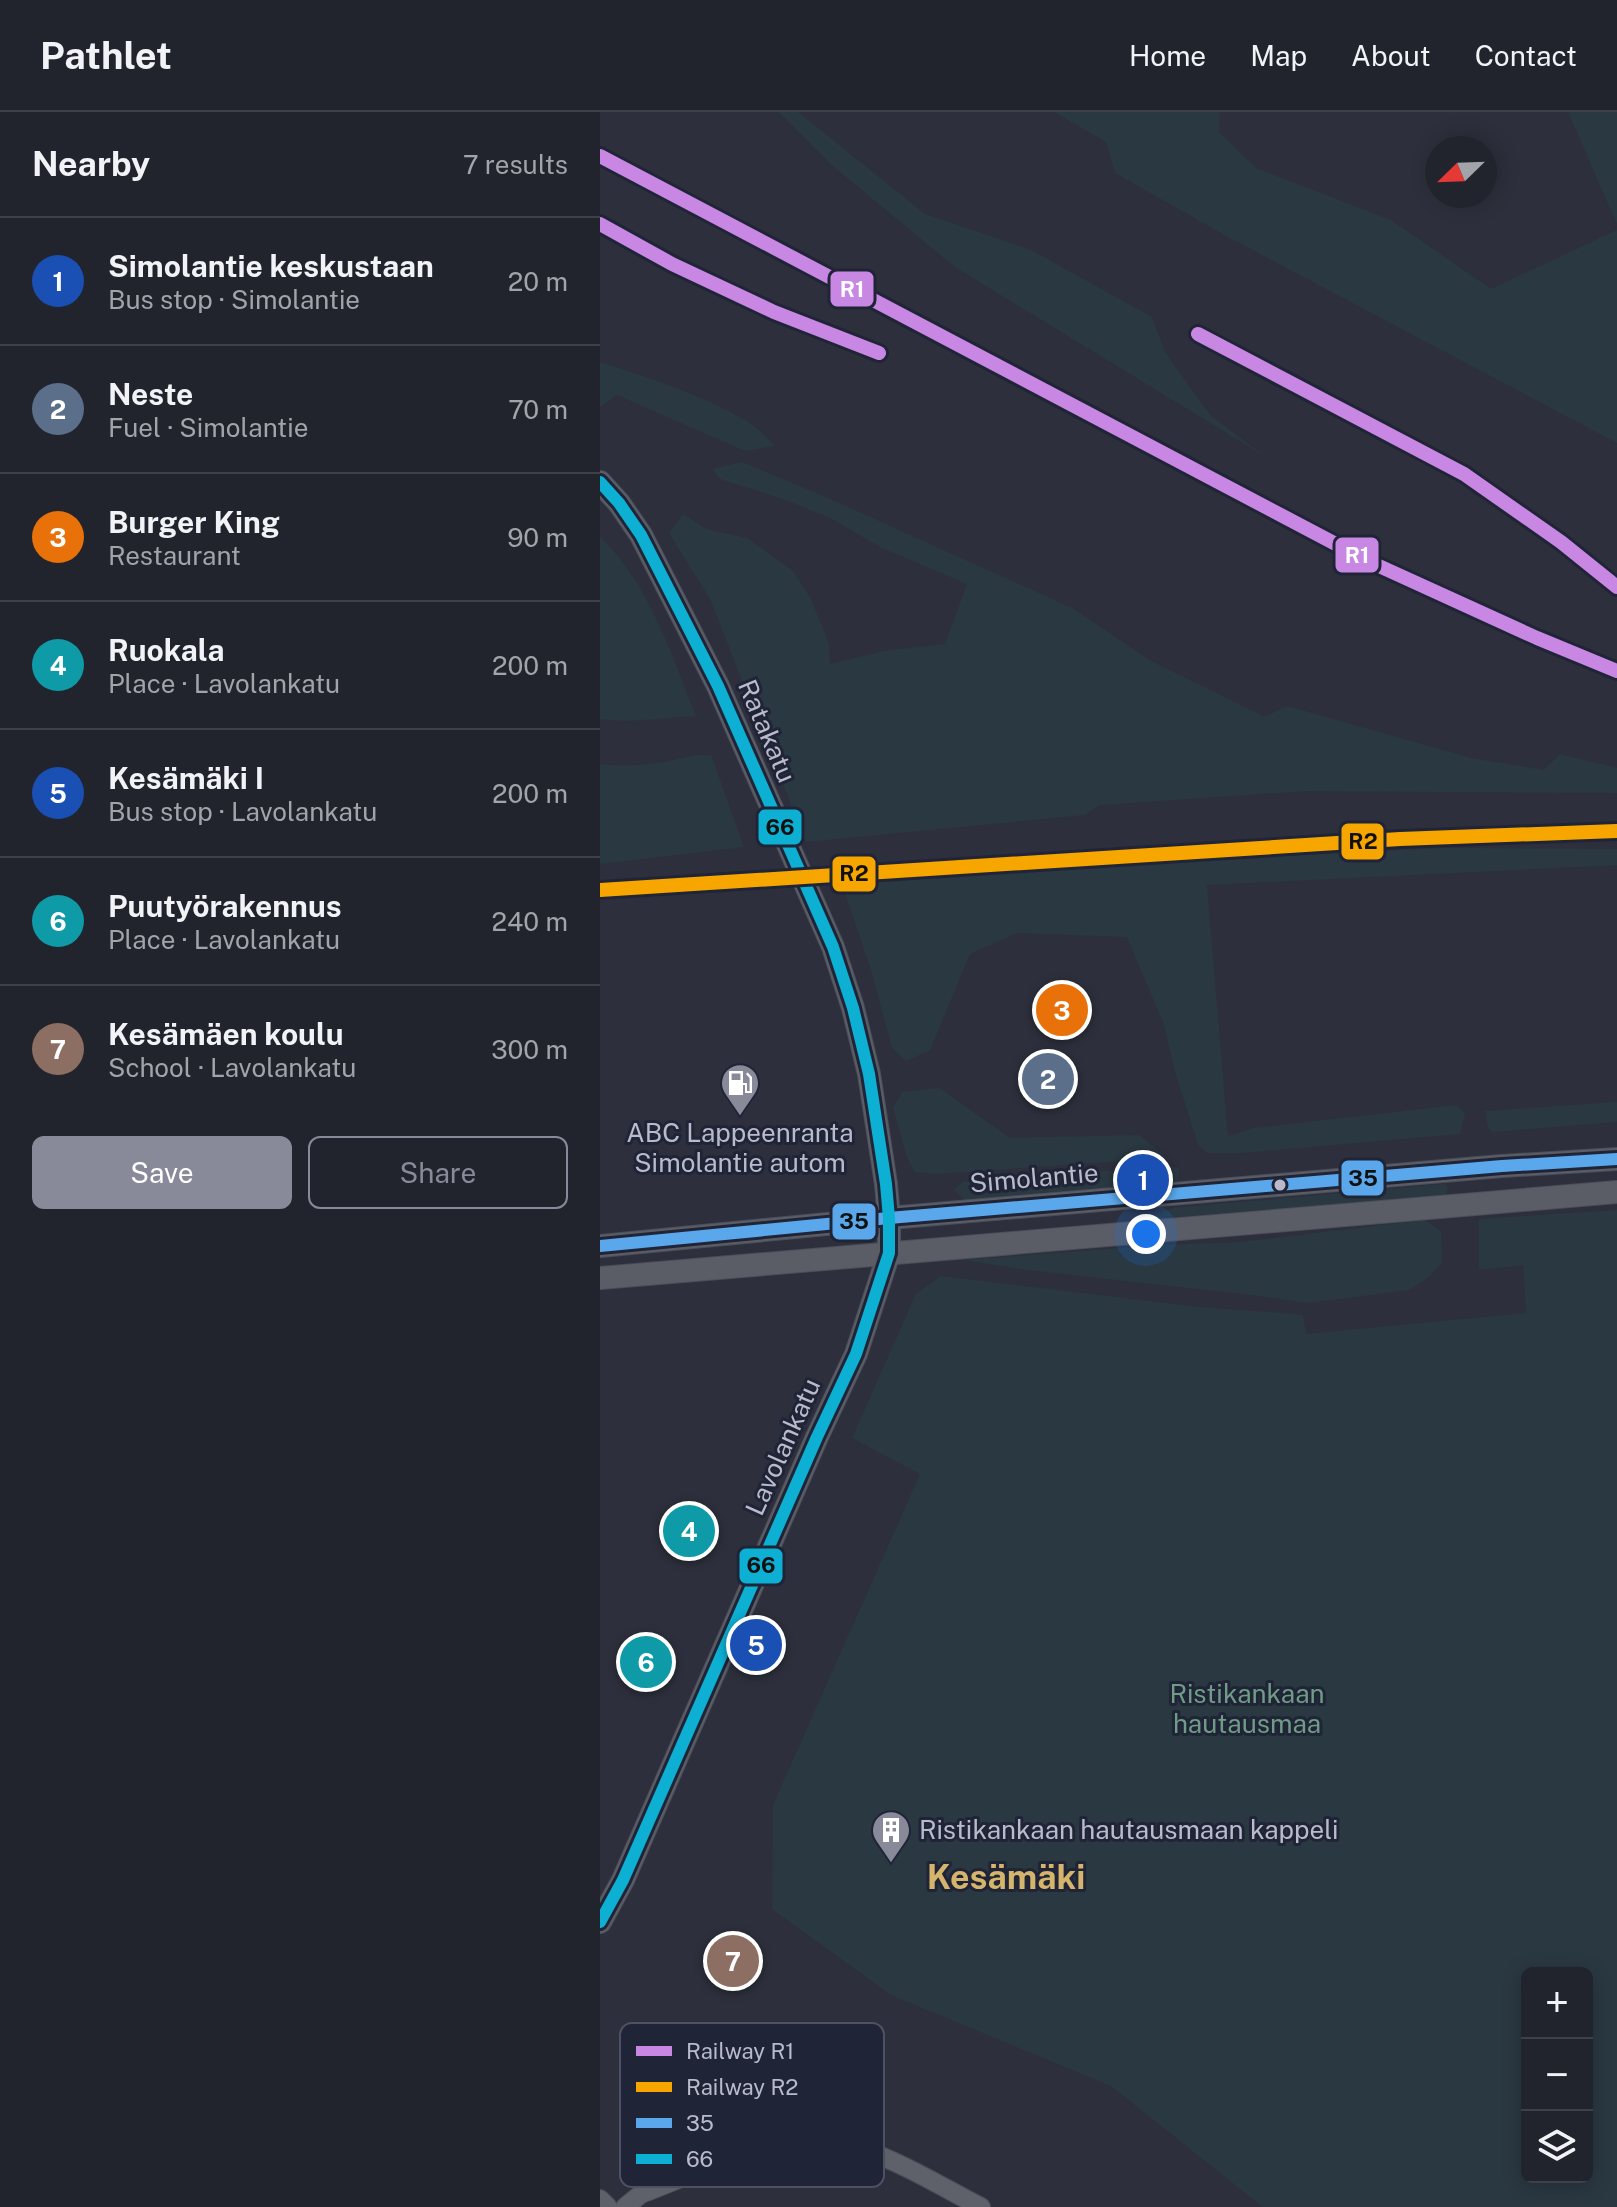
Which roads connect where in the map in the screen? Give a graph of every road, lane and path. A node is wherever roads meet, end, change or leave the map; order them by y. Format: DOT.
graph roads {
  1 [pos="600,482"];
  2 [pos="1617,1159"];
  3 [pos="1617,1192"];
  4 [pos="889,1218"];
  5 [pos="600,1246"];
  6 [pos="889,1253"];
  7 [pos="600,1278"];
  8 [pos="602,1912"];
  9 [pos="884,2158"];
  10 [pos="660,2187"];
  11 [pos="600,2199"];
  12 [pos="608,2207"];
  13 [pos="625,2207"];
  14 [pos="981,2207"];
  1 -- 4 [label="main road, Ratakatu"];
  2 -- 4 [label="main road, Simolantie"];
  3 -- 6 [label="main road"];
  4 -- 5 [label="main road, Simolantie"];
  4 -- 6 [label="main road, Ratakatu"];
  6 -- 7 [label="main road"];
  6 -- 8 [label="main road, Lavolankatu"];
  9 -- 14 [label="street"];
  10 -- 13 [label="street"];
  11 -- 12 [label="street"];
}
